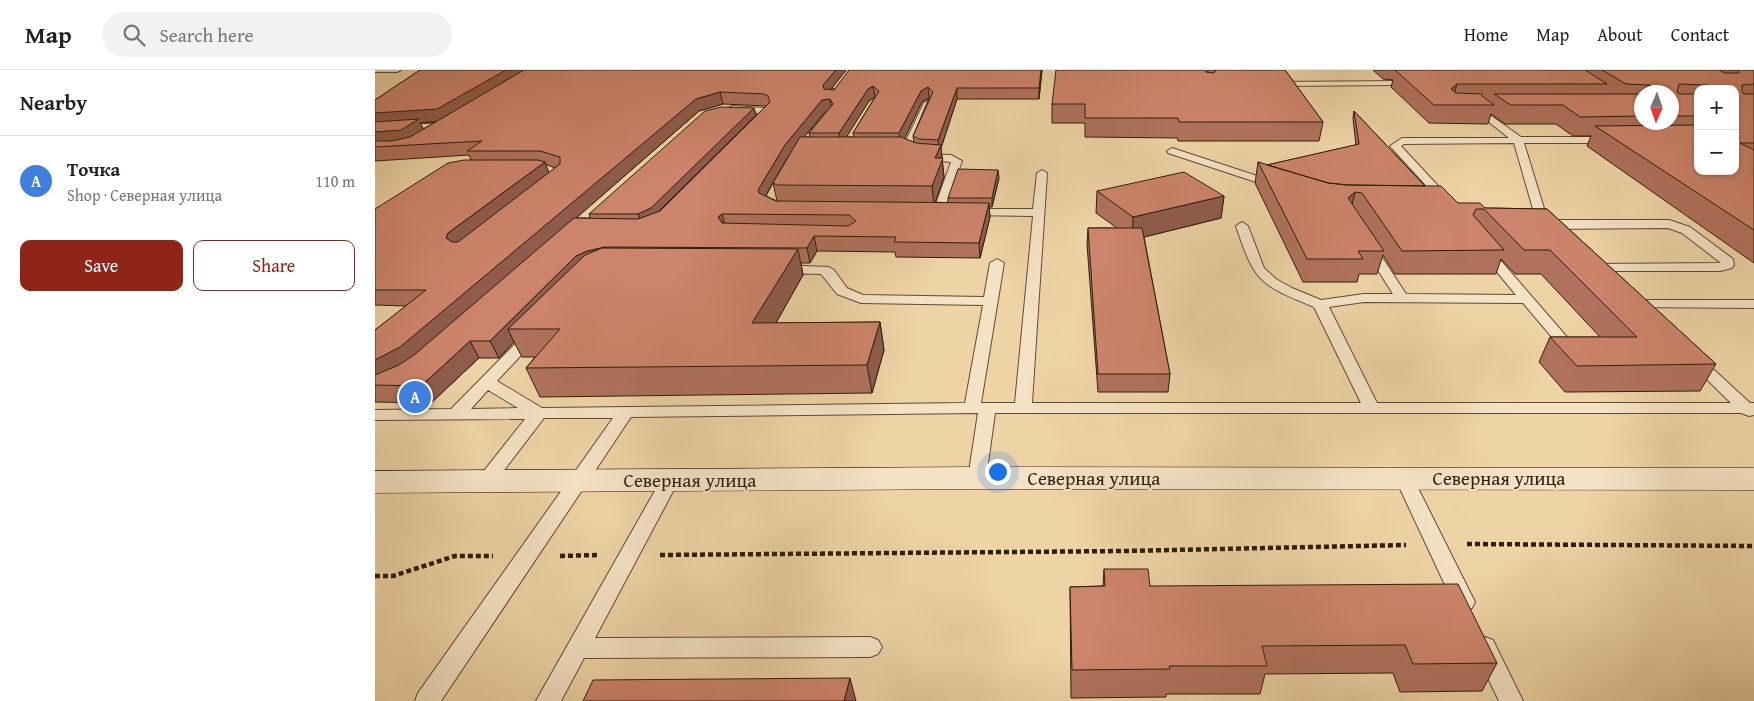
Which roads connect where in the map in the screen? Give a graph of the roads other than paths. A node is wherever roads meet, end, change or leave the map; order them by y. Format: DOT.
graph roads {
  1 [pos="375,70"];
  2 [pos="397,70"];
  3 [pos="1397,77"];
  4 [pos="1261,84"];
  5 [pos="928,103"];
  6 [pos="1471,107"];
  7 [pos="723,109"];
  8 [pos="375,130"];
  9 [pos="746,133"];
  10 [pos="428,136"];
  11 [pos="1517,140"];
  12 [pos="1622,140"];
  13 [pos="1172,151"];
  14 [pos="1041,173"];
  15 [pos="1286,188"];
  16 [pos="1429,203"];
  17 [pos="1038,213"];
  18 [pos="1541,218"];
  19 [pos="1242,226"];
  20 [pos="1361,235"];
  21 [pos="1473,236"];
  22 [pos="1563,236"];
  23 [pos="1583,255"];
  24 [pos="997,263"];
  25 [pos="766,268"];
  26 [pos="1596,268"];
  27 [pos="1609,280"];
  28 [pos="1622,292"];
  29 [pos="1402,298"];
  30 [pos="1527,299"];
  31 [pos="991,302"];
  32 [pos="1320,304"];
  33 [pos="1635,304"];
  34 [pos="1754,304"];
  35 [pos="1649,317"];
  36 [pos="543,324"];
  37 [pos="1683,350"];
  38 [pos="1572,352"];
  39 [pos="487,382"];
  40 [pos="1371,407"];
  41 [pos="980,408"];
  42 [pos="1023,408"];
  43 [pos="1751,411"];
  44 [pos="539,413"];
  45 [pos="625,413"];
  46 [pos="375,414"];
  47 [pos="455,414"];
  48 [pos="977,478"];
  49 [pos="1404,478"];
  50 [pos="1754,479"];
  51 [pos="670,480"];
  52 [pos="578,481"];
  53 [pos="375,482"];
  54 [pos="485,482"];
  55 [pos="870,646"];
  56 [pos="578,648"];
  57 [pos="427,701"];
  58 [pos="548,701"];
  59 [pos="1511,701"];
  1 -- 2 [label="lane"];
  3 -- 4 [label="lane"];
  5 -- 17 [label="lane"];
  6 -- 11 [label="lane"];
  7 -- 9 [label="lane"];
  8 -- 10 [label="lane"];
  11 -- 12 [label="lane"];
  11 -- 16 [label="lane"];
  11 -- 18 [label="lane"];
  13 -- 15 [label="lane"];
  14 -- 17 [label="lane"];
  17 -- 42 [label="lane"];
  18 -- 22 [label="lane"];
  18 -- 26 [label="lane"];
  19 -- 32 [label="lane"];
  20 -- 29 [label="lane"];
  21 -- 30 [label="lane"];
  23 -- 26 [label="lane"];
  24 -- 31 [label="lane"];
  25 -- 31 [label="lane"];
  26 -- 27 [label="lane"];
  28 -- 33 [label="lane"];
  29 -- 30 [label="lane"];
  29 -- 32 [label="lane"];
  30 -- 38 [label="lane"];
  31 -- 41 [label="lane"];
  32 -- 40 [label="lane"];
  33 -- 34 [label="lane"];
  33 -- 35 [label="lane"];
  36 -- 39 [label="lane"];
  37 -- 43 [label="lane"];
  39 -- 44 [label="lane"];
  39 -- 47 [label="lane"];
  40 -- 42 [label="lane"];
  40 -- 43 [label="lane"];
  41 -- 42 [label="lane"];
  41 -- 45 [label="lane"];
  41 -- 48 [label="lane"];
  44 -- 45 [label="lane"];
  44 -- 47 [label="lane"];
  44 -- 54 [label="lane"];
  45 -- 52 [label="lane"];
  46 -- 47 [label="lane"];
  48 -- 49 [label="main road, Северная улица"];
  48 -- 51 [label="main road, Северная улица"];
  49 -- 50 [label="main road, Северная улица"];
  49 -- 59 [label="lane"];
  51 -- 52 [label="main road, Северная улица"];
  51 -- 56 [label="lane"];
  52 -- 54 [label="main road, Северная улица"];
  52 -- 57 [label="lane"];
  53 -- 54 [label="main road, Северная улица"];
  55 -- 56 [label="lane"];
  56 -- 58 [label="lane"];
}
